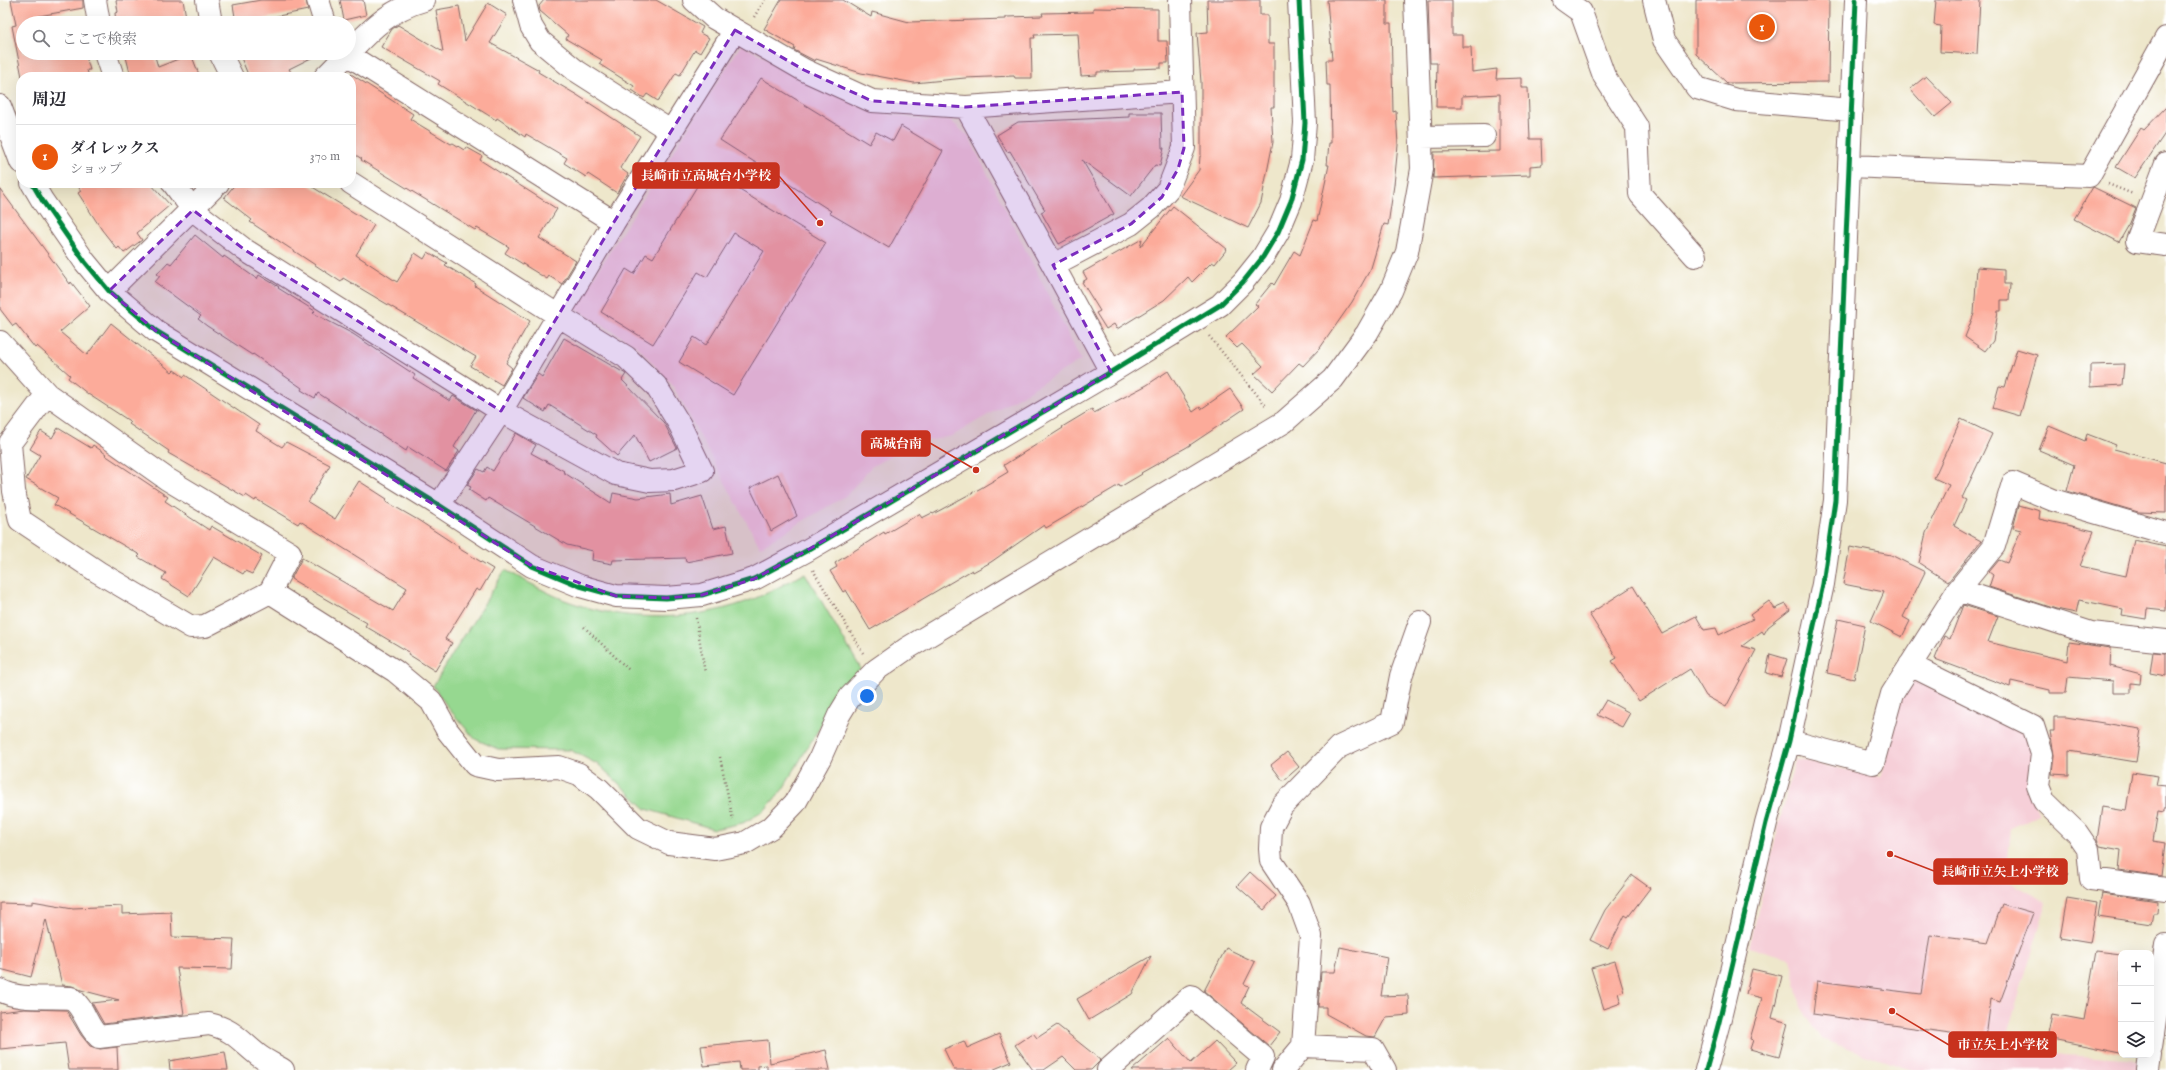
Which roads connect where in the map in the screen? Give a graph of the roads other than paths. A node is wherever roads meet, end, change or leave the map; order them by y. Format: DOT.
graph roads {
  1 [pos="95,0"];
  2 [pos="207,0"];
  3 [pos="318,0"];
  4 [pos="424,0"];
  5 [pos="524,0"];
  6 [pos="694,0"];
  7 [pos="1180,0"];
  8 [pos="1299,0"];
  9 [pos="1415,0"];
  10 [pos="1564,0"];
  11 [pos="1654,0"];
  12 [pos="1856,0"];
  13 [pos="98,16"];
  14 [pos="210,16"];
  15 [pos="323,16"];
  16 [pos="735,30"];
  17 [pos="2166,38"];
  18 [pos="356,44"];
  19 [pos="107,60"];
  20 [pos="224,60"];
  21 [pos="341,60"];
  22 [pos="356,60"];
  23 [pos="111,72"];
  24 [pos="230,72"];
  25 [pos="330,72"];
  26 [pos="1182,92"];
  27 [pos="0,107"];
  28 [pos="966,107"];
  29 [pos="1852,110"];
  30 [pos="672,132"];
  31 [pos="1484,136"];
  32 [pos="1421,137"];
  33 [pos="16,149"];
  34 [pos="2166,164"];
  35 [pos="1850,166"];
  36 [pos="356,186"];
  37 [pos="35,188"];
  38 [pos="176,188"];
  39 [pos="213,188"];
  40 [pos="193,210"];
  41 [pos="614,222"];
  42 [pos="2166,245"];
  43 [pos="1695,256"];
  44 [pos="1053,265"];
  45 [pos="110,291"];
  46 [pos="559,316"];
  47 [pos="0,342"];
  48 [pos="1111,372"];
  49 [pos="47,394"];
  50 [pos="501,411"];
  51 [pos="439,505"];
  52 [pos="2166,534"];
  53 [pos="1958,590"];
  54 [pos="270,592"];
  55 [pos="1420,622"];
  56 [pos="2166,641"];
  57 [pos="1910,665"];
  58 [pos="1789,741"];
  59 [pos="2166,889"];
  60 [pos="2166,946"];
  61 [pos="0,990"];
  62 [pos="2154,1028"];
  63 [pos="1303,1046"];
  64 [pos="2150,1058"];
  65 [pos="283,1070"];
  66 [pos="1108,1070"];
  67 [pos="1257,1070"];
  68 [pos="1283,1070"];
  69 [pos="1385,1070"];
  70 [pos="1706,1070"];
  71 [pos="2148,1070"];
  1 -- 13 [label="street"];
  2 -- 14 [label="street"];
  3 -- 15 [label="street"];
  4 -- 18 [label="street"];
  5 -- 30 [label="street"];
  6 -- 16 [label="street"];
  7 -- 26 [label="street"];
  8 -- 48 [label="street"];
  9 -- 32 [label="street"];
  10 -- 43 [label="street"];
  11 -- 29 [label="street"];
  12 -- 29 [label="street"];
  16 -- 28 [label="street"];
  16 -- 30 [label="street"];
  17 -- 35 [label="street"];
  19 -- 23 [label="street"];
  20 -- 24 [label="street"];
  21 -- 25 [label="street"];
  22 -- 41 [label="street"];
  26 -- 28 [label="street"];
  26 -- 44 [label="street"];
  27 -- 33 [label="street"];
  28 -- 44 [label="street"];
  29 -- 35 [label="street"];
  30 -- 41 [label="street"];
  31 -- 32 [label="street"];
  32 -- 54 [label="street"];
  34 -- 42 [label="street"];
  35 -- 58 [label="street"];
  36 -- 46 [label="street"];
  37 -- 45 [label="street"];
  38 -- 40 [label="street"];
  39 -- 40 [label="street"];
  40 -- 45 [label="street"];
  40 -- 50 [label="street"];
  41 -- 46 [label="street"];
  44 -- 48 [label="street"];
  45 -- 51 [label="street"];
  46 -- 50 [label="street"];
  46 -- 50 [label="street"];
  47 -- 49 [label="street"];
  48 -- 51 [label="street"];
  49 -- 54 [label="street"];
  49 -- 54 [label="street"];
  50 -- 51 [label="street"];
  52 -- 53 [label="street"];
  53 -- 56 [label="street"];
  53 -- 57 [label="street"];
  55 -- 63 [label="street"];
  57 -- 58 [label="street"];
  57 -- 59 [label="street"];
  58 -- 70 [label="street"];
  60 -- 62 [label="street"];
  61 -- 65 [label="street"];
  63 -- 68 [label="street"];
  63 -- 69 [label="street"];
  64 -- 71 [label="street"];
  66 -- 67 [label="street"];
}
